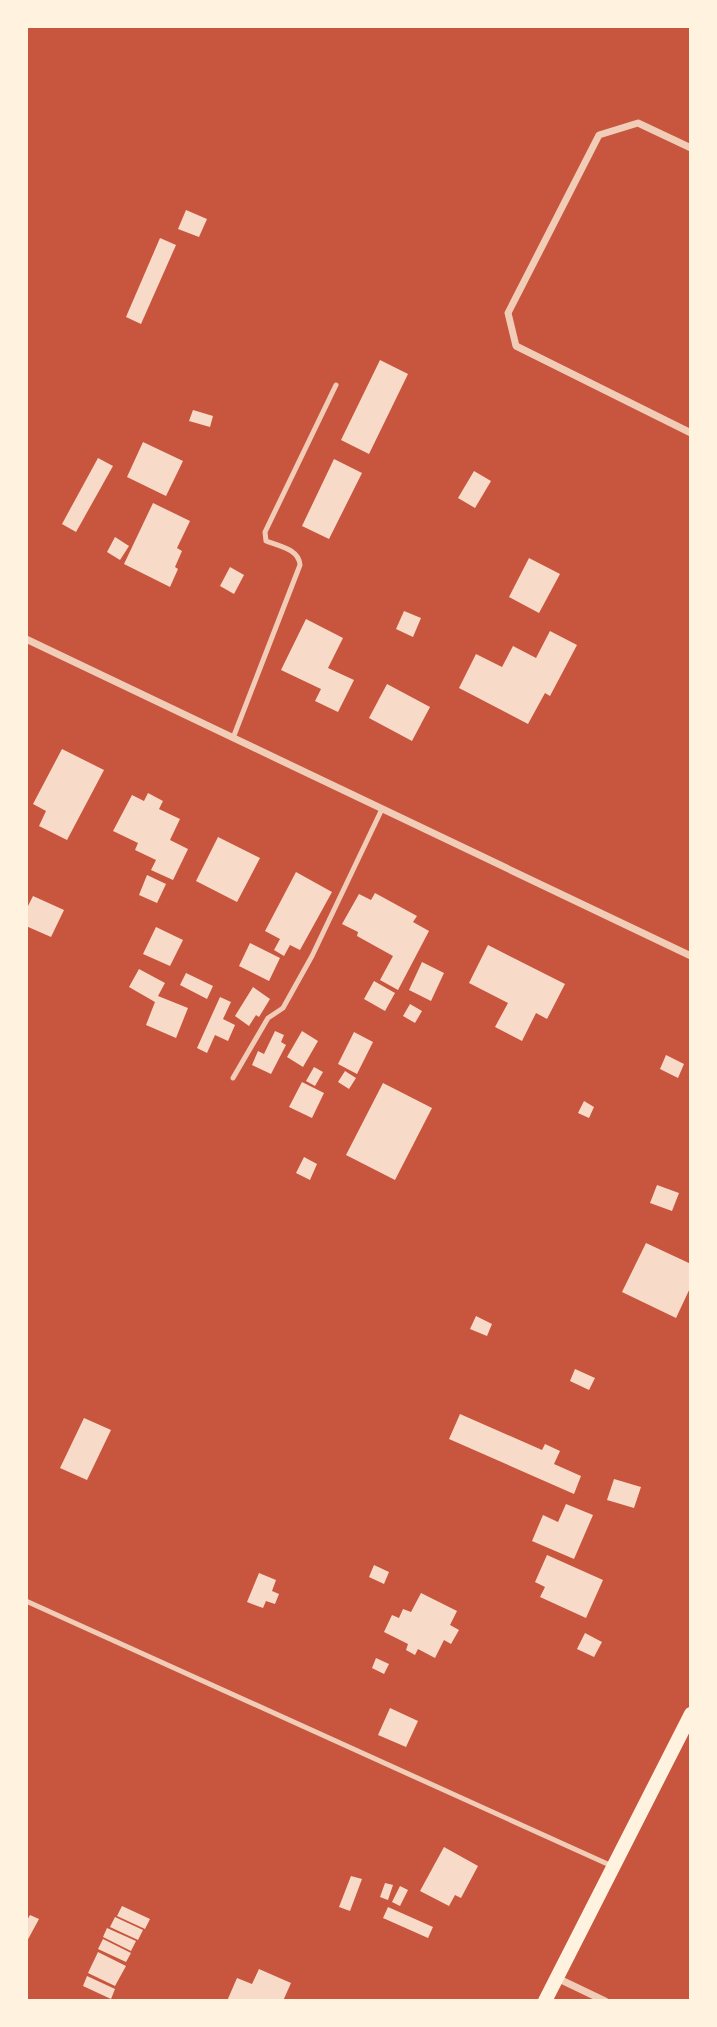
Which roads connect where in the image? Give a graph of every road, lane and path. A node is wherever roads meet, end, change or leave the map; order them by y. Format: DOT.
graph roads {
  1 [pos="691,148"];
  2 [pos="336,384"];
  3 [pos="691,433"];
  4 [pos="26,639"];
  5 [pos="233,738"];
  6 [pos="382,809"];
  7 [pos="691,956"];
  8 [pos="233,1078"];
  9 [pos="26,1601"];
  10 [pos="691,1714"];
  11 [pos="615,1868"];
  12 [pos="557,1978"];
  13 [pos="545,2001"];
  14 [pos="605,2001"];
  1 -- 3 [label="street"];
  2 -- 5 [label="lane"];
  4 -- 5 [label="street"];
  5 -- 6 [label="street"];
  6 -- 7 [label="street"];
  6 -- 8 [label="lane"];
  9 -- 11 [label="lane"];
  10 -- 11 [label="main road"];
  11 -- 12 [label="main road"];
  12 -- 13 [label="main road"];
  12 -- 14 [label="street"];
}
